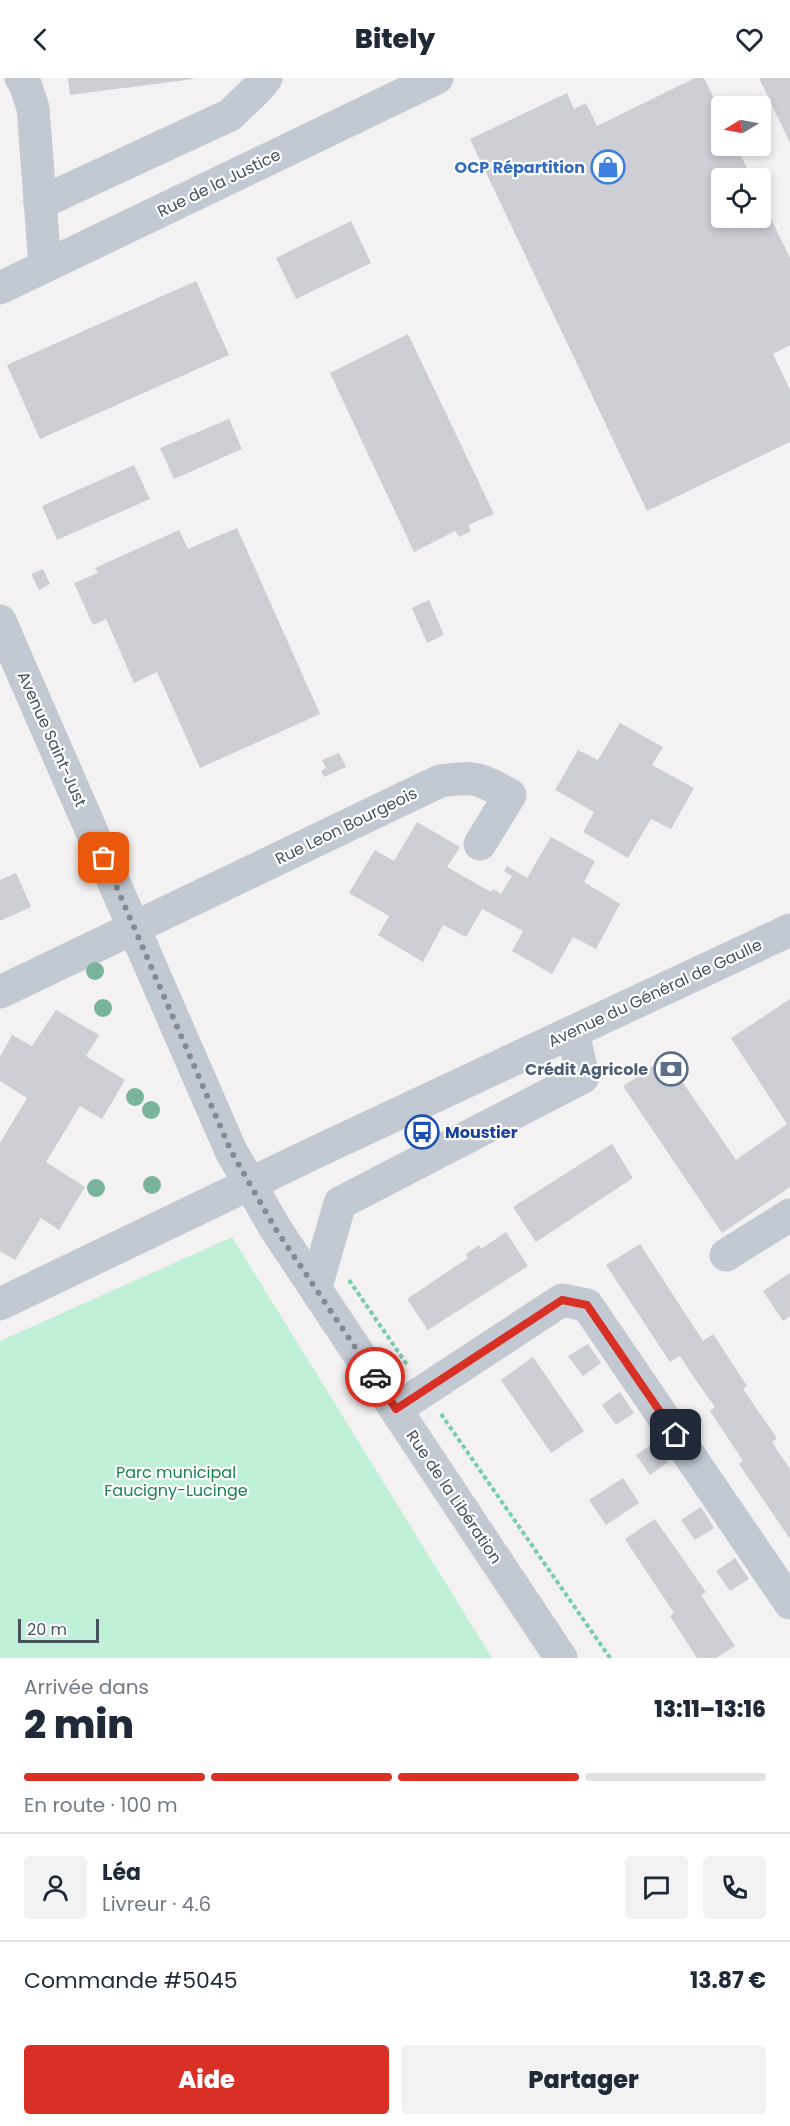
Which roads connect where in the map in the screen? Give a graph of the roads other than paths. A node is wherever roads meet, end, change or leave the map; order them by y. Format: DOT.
graph roads {
  1 [pos="21,78"];
  2 [pos="266,78"];
  3 [pos="437,78"];
  4 [pos="40,203"];
  5 [pos="45,266"];
  6 [pos="0,288"];
  7 [pos="0,621"];
  8 [pos="480,844"];
  9 [pos="134,928"];
  10 [pos="790,930"];
  11 [pos="0,993"];
  12 [pos="573,1032"];
  13 [pos="251,1185"];
  14 [pos="790,1215"];
  15 [pos="726,1255"];
  16 [pos="316,1287"];
  17 [pos="0,1304"];
  18 [pos="396,1409"];
  19 [pos="790,1603"];
  20 [pos="561,1658"];
  1 -- 4 [label="street"];
  2 -- 4 [label="street"];
  3 -- 5 [label="street, Rue de la Justice"];
  4 -- 5 [label="street"];
  5 -- 6 [label="street, Rue de la Justice"];
  7 -- 9 [label="street, Avenue Saint-Just"];
  8 -- 9 [label="street, Rue Leon Bourgeois"];
  9 -- 11 [label="street"];
  9 -- 13 [label="street, Avenue Saint-Just"];
  10 -- 12 [label="street, Avenue du Général de Gaulle"];
  12 -- 13 [label="street, Avenue du Général de Gaulle"];
  12 -- 16 [label="street"];
  13 -- 16 [label="street, Rue de la Libération"];
  13 -- 17 [label="street, Avenue du Général de Gaulle"];
  14 -- 15 [label="street"];
  16 -- 18 [label="street, Rue de la Libération"];
  18 -- 19 [label="street"];
  18 -- 20 [label="street, Rue de la Libération"];
}
